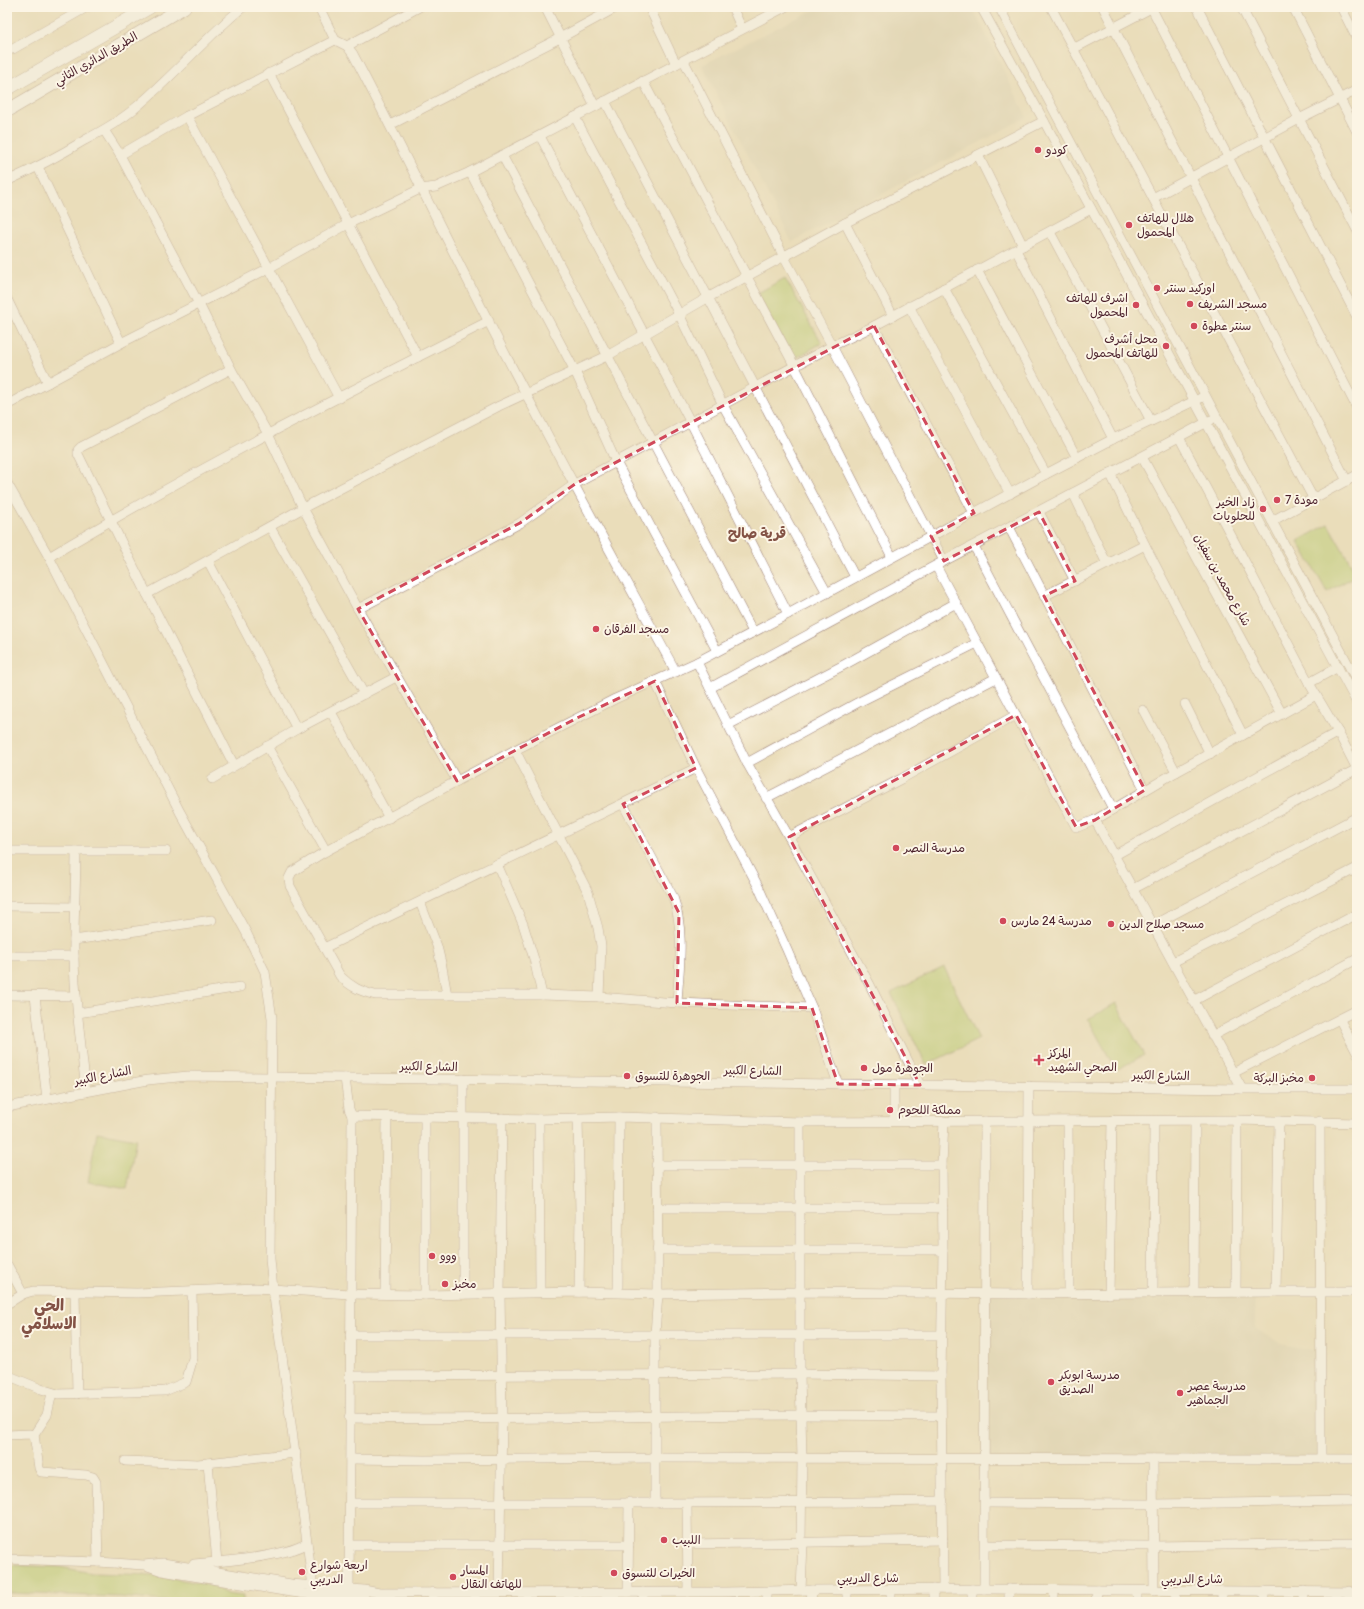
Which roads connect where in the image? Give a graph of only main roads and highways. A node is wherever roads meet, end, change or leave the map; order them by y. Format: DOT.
graph roads {
  1 [pos="150,7"];
  2 [pos="184,7"];
  3 [pos="7,90"];
  4 [pos="7,111"];
  1 -- 3 [label="highway, الطريق الدائري الثاني"];
  2 -- 4 [label="highway, الطريق الدائري الثاني"];
}
